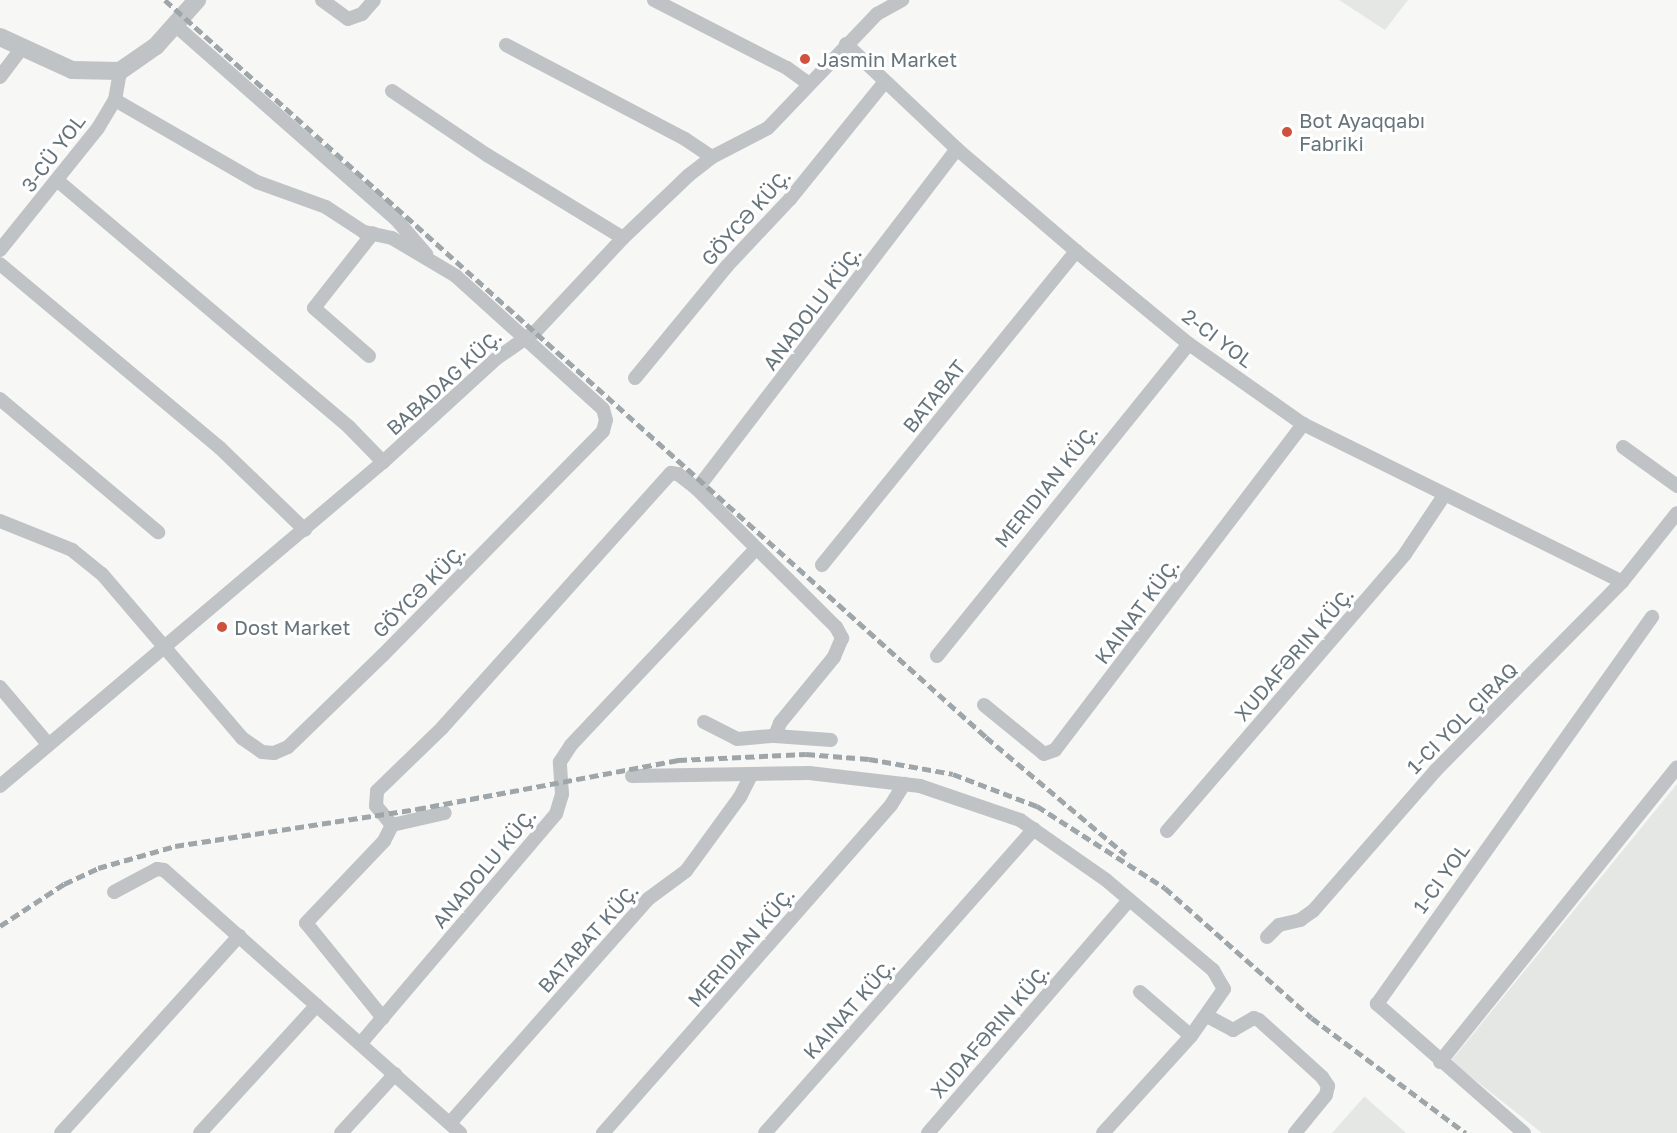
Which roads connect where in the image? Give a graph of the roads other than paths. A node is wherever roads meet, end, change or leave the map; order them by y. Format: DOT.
graph roads {
  1 [pos="197,0"];
  2 [pos="322,0"];
  3 [pos="374,0"];
  4 [pos="654,0"];
  5 [pos="893,1"];
  6 [pos="175,25"];
  7 [pos="0,37"];
  8 [pos="846,44"];
  9 [pos="506,45"];
  10 [pos="22,48"];
  11 [pos="120,71"];
  12 [pos="0,77"];
  13 [pos="808,83"];
  14 [pos="884,83"];
  15 [pos="392,91"];
  16 [pos="115,100"];
  17 [pos="957,149"];
  18 [pos="712,157"];
  19 [pos="58,181"];
  20 [pos="373,233"];
  21 [pos="623,238"];
  22 [pos="0,250"];
  23 [pos="1076,251"];
  24 [pos="0,264"];
  25 [pos="435,264"];
  26 [pos="526,336"];
  27 [pos="1189,344"];
  28 [pos="369,356"];
  29 [pos="635,378"];
  30 [pos="0,399"];
  31 [pos="1303,424"];
  32 [pos="1623,447"];
  33 [pos="383,462"];
  34 [pos="1677,486"];
  35 [pos="697,489"];
  36 [pos="1443,497"];
  37 [pos="1677,513"];
  38 [pos="0,521"];
  39 [pos="305,530"];
  40 [pos="158,532"];
  41 [pos="755,550"];
  42 [pos="822,565"];
  43 [pos="1622,582"];
  44 [pos="1652,617"];
  45 [pos="165,648"];
  46 [pos="937,656"];
  47 [pos="0,687"];
  48 [pos="984,705"];
  49 [pos="704,722"];
  50 [pos="775,736"];
  51 [pos="831,740"];
  52 [pos="48,744"];
  53 [pos="1677,767"];
  54 [pos="632,776"];
  55 [pos="750,777"];
  56 [pos="904,784"];
  57 [pos="0,786"];
  58 [pos="445,813"];
  59 [pos="392,825"];
  60 [pos="1034,829"];
  61 [pos="1167,831"];
  62 [pos="114,892"];
  63 [pos="1129,900"];
  64 [pos="239,936"];
  65 [pos="1268,937"];
  66 [pos="1140,992"];
  67 [pos="317,1005"];
  68 [pos="1207,1016"];
  69 [pos="383,1018"];
  70 [pos="1191,1036"];
  71 [pos="361,1043"];
  72 [pos="1440,1062"];
  73 [pos="395,1074"];
  74 [pos="455,1128"];
  75 [pos="61,1133"];
  76 [pos="200,1133"];
  77 [pos="341,1133"];
  78 [pos="603,1133"];
  79 [pos="765,1133"];
  80 [pos="928,1133"];
  81 [pos="1103,1133"];
  82 [pos="1295,1133"];
  83 [pos="1524,1133"];
  1 -- 6 [label="street"];
  2 -- 3 [label="street"];
  4 -- 13 [label="street"];
  5 -- 8 [label="street, BABADAĞ KÜÇ."];
  6 -- 11 [label="street"];
  6 -- 25 [label="street"];
  7 -- 10 [label="street"];
  8 -- 13 [label="street, BABADAĞ KÜÇ."];
  8 -- 14 [label="street, 2-CI YOL"];
  9 -- 18 [label="street"];
  10 -- 11 [label="street"];
  10 -- 12 [label="street"];
  11 -- 16 [label="street, 3-CÜ YOL"];
  13 -- 18 [label="street, BABADAĞ KÜÇ."];
  14 -- 17 [label="street, 2-CI YOL"];
  14 -- 29 [label="street, GÖYCƏ KÜÇ."];
  15 -- 21 [label="street"];
  16 -- 19 [label="street, 3-CÜ YOL"];
  16 -- 20 [label="street"];
  17 -- 23 [label="street, 2-CI YOL"];
  17 -- 35 [label="street, ANADOLU KÜÇ."];
  18 -- 21 [label="street, BABADAĞ KÜÇ."];
  19 -- 22 [label="street, 3-CÜ YOL"];
  19 -- 33 [label="street"];
  20 -- 25 [label="street"];
  20 -- 28 [label="street"];
  21 -- 26 [label="street, BABADAĞ KÜÇ."];
  23 -- 27 [label="street, 2-CI YOL"];
  23 -- 42 [label="street, BATABAT"];
  24 -- 39 [label="street"];
  25 -- 26 [label="street"];
  26 -- 33 [label="street, BABADAĞ KÜÇ."];
  26 -- 45 [label="street, GÖYCƏ KÜÇ."];
  27 -- 31 [label="street, 2-CI YOL"];
  27 -- 46 [label="street, MERIDIAN KÜÇ."];
  30 -- 40 [label="street"];
  31 -- 36 [label="street, 2-CI YOL"];
  31 -- 48 [label="street, KAINAT KÜÇ."];
  32 -- 34 [label="street"];
  33 -- 39 [label="street, BABADAĞ KÜÇ."];
  35 -- 41 [label="street"];
  35 -- 59 [label="street"];
  36 -- 43 [label="street, 2-CI YOL"];
  36 -- 61 [label="street, XUDAFƏRIN KÜÇ."];
  37 -- 43 [label="street"];
  38 -- 45 [label="street, GÖYCƏ KÜÇ."];
  39 -- 45 [label="street, BABADAĞ KÜÇ."];
  41 -- 50 [label="street"];
  41 -- 69 [label="street, ANADOLU KÜÇ."];
  43 -- 65 [label="street"];
  44 -- 72 [label="street, 1-CI YOL"];
  45 -- 52 [label="street, BABADAĞ KÜÇ."];
  47 -- 52 [label="street"];
  49 -- 50 [label="street"];
  50 -- 51 [label="street"];
  52 -- 57 [label="street, BABADAĞ KÜÇ."];
  53 -- 72 [label="street"];
  54 -- 55 [label="street"];
  55 -- 56 [label="street"];
  55 -- 74 [label="street, BATABAT KÜÇ."];
  56 -- 60 [label="street"];
  56 -- 78 [label="street, MERIDIAN KÜÇ."];
  58 -- 59 [label="street"];
  59 -- 69 [label="street"];
  60 -- 63 [label="street"];
  60 -- 79 [label="street, KAINAT KÜÇ."];
  62 -- 64 [label="street"];
  63 -- 68 [label="street"];
  63 -- 80 [label="street, XUDAFƏRIN KÜÇ."];
  64 -- 67 [label="street"];
  64 -- 75 [label="street"];
  66 -- 70 [label="street"];
  67 -- 71 [label="street"];
  67 -- 76 [label="street"];
  68 -- 70 [label="street"];
  68 -- 82 [label="street"];
  69 -- 71 [label="street, ANADOLU KÜÇ."];
  70 -- 81 [label="street"];
  71 -- 73 [label="street"];
  72 -- 83 [label="street, 1-CI YOL"];
  73 -- 74 [label="street"];
  73 -- 77 [label="street"];
}
